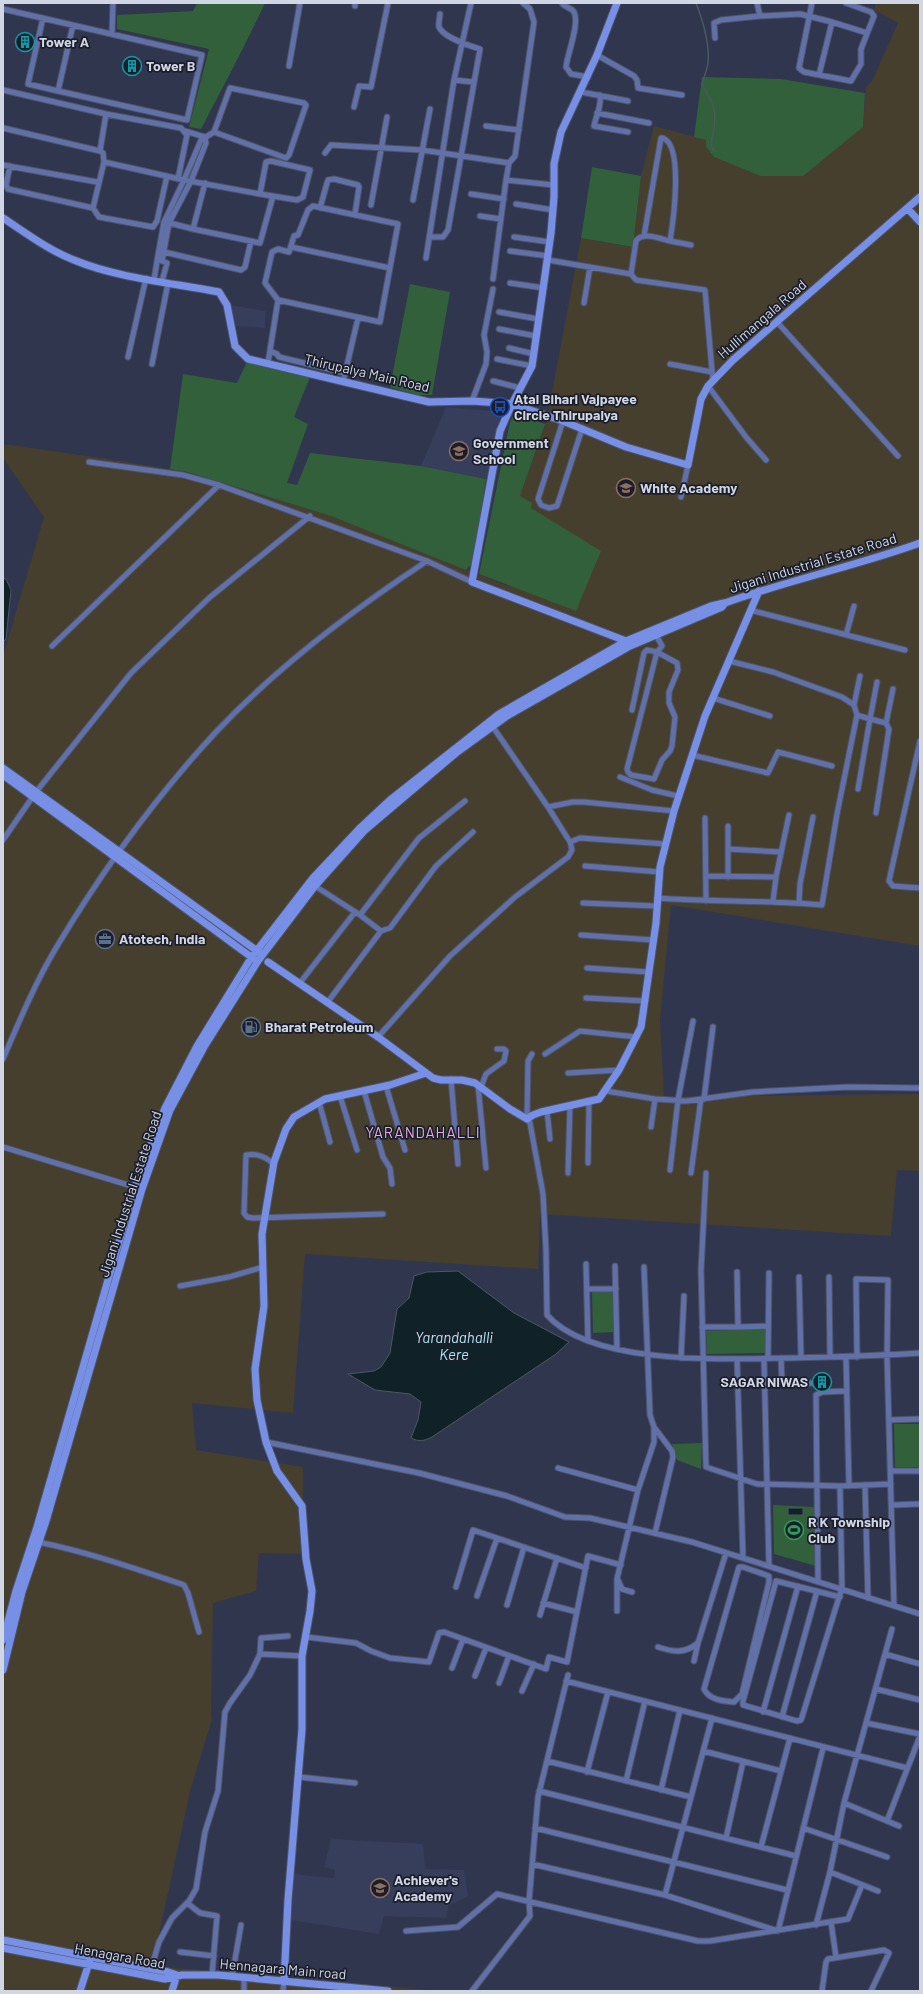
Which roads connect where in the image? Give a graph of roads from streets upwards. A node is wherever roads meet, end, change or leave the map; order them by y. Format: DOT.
graph roads {
  1 [pos="113,3"];
  2 [pos="300,3"];
  3 [pos="388,3"];
  4 [pos="471,3"];
  5 [pos="523,3"];
  6 [pos="562,3"];
  7 [pos="617,3"];
  8 [pos="757,3"];
  9 [pos="812,3"];
  10 [pos="846,3"];
  11 [pos="3,9"];
  12 [pos="440,14"];
  13 [pos="810,15"];
  14 [pos="760,16"];
  15 [pos="43,18"];
  16 [pos="832,22"];
  17 [pos="73,25"];
  18 [pos="866,33"];
  19 [pos="112,34"];
  20 [pos="715,38"];
  21 [pos="463,43"];
  22 [pos="598,55"];
  23 [pos="289,66"];
  24 [pos="819,75"];
  25 [pos="588,77"];
  26 [pos="454,80"];
  27 [pos="473,82"];
  28 [pos="3,90"];
  29 [pos="58,91"];
  30 [pos="581,92"];
  31 [pos="600,95"];
  32 [pos="682,95"];
  33 [pos="628,101"];
  34 [pos="354,107"];
  35 [pos="430,109"];
  36 [pos="596,112"];
  37 [pos="106,114"];
  38 [pos="386,117"];
  39 [pos="649,123"];
  40 [pos="486,126"];
  41 [pos="3,128"];
  42 [pos="185,130"];
  43 [pos="519,130"];
  44 [pos="214,132"];
  45 [pos="628,132"];
  46 [pos="205,137"];
  47 [pos="381,149"];
  48 [pos="422,150"];
  49 [pos="100,151"];
  50 [pos="325,153"];
  51 [pos="442,154"];
  52 [pos="461,157"];
  53 [pos="104,162"];
  54 [pos="509,164"];
  55 [pos="3,165"];
  56 [pos="10,166"];
  57 [pos="167,176"];
  58 [pos="178,179"];
  59 [pos="184,180"];
  60 [pos="506,180"];
  61 [pos="191,181"];
  62 [pos="97,182"];
  63 [pos="205,183"];
  64 [pos="554,185"];
  65 [pos="260,194"];
  66 [pos="470,194"];
  67 [pos="273,196"];
  68 [pos="920,197"];
  69 [pos="504,199"];
  70 [pos="413,200"];
  71 [pos="516,204"];
  72 [pos="371,205"];
  73 [pos="93,208"];
  74 [pos="320,208"];
  75 [pos="908,209"];
  76 [pos="553,210"];
  77 [pos="355,214"];
  78 [pos="480,216"];
  79 [pos="3,218"];
  80 [pos="501,219"];
  81 [pos="157,221"];
  82 [pos="166,222"];
  83 [pos="920,222"];
  84 [pos="193,229"];
  85 [pos="644,236"];
  86 [pos="430,237"];
  87 [pos="514,237"];
  88 [pos="251,241"];
  89 [pos="670,241"];
  90 [pos="550,242"];
  91 [pos="691,245"];
  92 [pos="291,247"];
  93 [pos="510,251"];
  94 [pos="164,252"];
  95 [pos="426,258"];
  96 [pos="548,258"];
  97 [pos="160,261"];
  98 [pos="590,267"];
  99 [pos="390,268"];
  100 [pos="631,274"];
  101 [pos="146,278"];
  102 [pos="493,279"];
  103 [pos="154,280"];
  104 [pos="165,282"];
  105 [pos="510,283"];
  106 [pos="544,288"];
  107 [pos="493,289"];
  108 [pos="278,300"];
  109 [pos="584,303"];
  110 [pos="499,312"];
  111 [pos="358,318"];
  112 [pos="538,319"];
  113 [pos="777,322"];
  114 [pos="499,329"];
  115 [pos="536,336"];
  116 [pos="509,348"];
  117 [pos="270,351"];
  118 [pos="534,354"];
  119 [pos="128,358"];
  120 [pos="497,359"];
  121 [pos="268,363"];
  122 [pos="152,364"];
  123 [pos="670,364"];
  124 [pos="532,366"];
  125 [pos="712,372"];
  126 [pos="345,373"];
  127 [pos="493,381"];
  128 [pos="343,382"];
  129 [pos="710,384"];
  130 [pos="520,388"];
  131 [pos="472,401"];
  132 [pos="512,404"];
  133 [pos="563,421"];
  134 [pos="582,429"];
  135 [pos="898,456"];
  136 [pos="766,460"];
  137 [pos="89,462"];
  138 [pos="688,465"];
  139 [pos="219,484"];
  140 [pos="681,497"];
  141 [pos="310,516"];
  142 [pos="920,543"];
  143 [pos="427,561"];
  144 [pos="472,582"];
  145 [pos="759,591"];
  146 [pos="725,603"];
  147 [pos="854,606"];
  148 [pos="750,610"];
  149 [pos="656,635"];
  150 [pos="846,635"];
  151 [pos="628,643"];
  152 [pos="52,646"];
  153 [pos="905,650"];
  154 [pos="657,652"];
  155 [pos="729,661"];
  156 [pos="860,676"];
  157 [pos="877,682"];
  158 [pos="893,689"];
  159 [pos="713,698"];
  160 [pos="854,705"];
  161 [pos="632,710"];
  162 [pos="857,715"];
  163 [pos="770,716"];
  164 [pos="870,719"];
  165 [pos="886,723"];
  166 [pos="493,727"];
  167 [pos="920,742"];
  168 [pos="692,755"];
  169 [pos="832,766"];
  170 [pos="3,768"];
  171 [pos="3,775"];
  172 [pos="620,777"];
  173 [pos="858,789"];
  174 [pos="34,794"];
  175 [pos="678,796"];
  176 [pos="465,801"];
  177 [pos="548,807"];
  178 [pos="674,811"];
  179 [pos="876,813"];
  180 [pos="789,815"];
  181 [pos="813,817"];
  182 [pos="705,818"];
  183 [pos="728,826"];
  184 [pos="473,832"];
  185 [pos="3,840"];
  186 [pos="570,842"];
  187 [pos="666,844"];
  188 [pos="728,850"];
  189 [pos="781,852"];
  190 [pos="116,854"];
  191 [pos="585,866"];
  192 [pos="660,872"];
  193 [pos="706,876"];
  194 [pos="728,877"];
  195 [pos="776,878"];
  196 [pos="315,886"];
  197 [pos="920,888"];
  198 [pos="657,898"];
  199 [pos="773,901"];
  200 [pos="706,902"];
  201 [pos="583,903"];
  202 [pos="799,903"];
  203 [pos="656,906"];
  204 [pos="358,913"];
  205 [pos="381,931"];
  206 [pos="581,935"];
  207 [pos="653,940"];
  208 [pos="257,956"];
  209 [pos="587,968"];
  210 [pos="649,972"];
  211 [pos="299,984"];
  212 [pos="586,998"];
  213 [pos="646,1001"];
  214 [pos="327,1003"];
  215 [pos="693,1021"];
  216 [pos="713,1027"];
  217 [pos="378,1037"];
  218 [pos="637,1037"];
  219 [pos="497,1049"];
  220 [pos="532,1054"];
  221 [pos="545,1054"];
  222 [pos="3,1060"];
  223 [pos="619,1070"];
  224 [pos="568,1072"];
  225 [pos="426,1073"];
  226 [pos="451,1079"];
  227 [pos="386,1086"];
  228 [pos="480,1086"];
  229 [pos="920,1088"];
  230 [pos="364,1091"];
  231 [pos="606,1091"];
  232 [pos="340,1096"];
  233 [pos="655,1099"];
  234 [pos="703,1099"];
  235 [pos="678,1100"];
  236 [pos="319,1102"];
  237 [pos="589,1103"];
  238 [pos="570,1106"];
  239 [pos="547,1111"];
  240 [pos="527,1119"];
  241 [pos="651,1127"];
  242 [pos="550,1139"];
  243 [pos="330,1142"];
  244 [pos="3,1147"];
  245 [pos="358,1150"];
  246 [pos="405,1150"];
  247 [pos="588,1163"];
  248 [pos="458,1164"];
  249 [pos="273,1165"];
  250 [pos="486,1168"];
  251 [pos="670,1170"];
  252 [pos="568,1173"];
  253 [pos="691,1173"];
  254 [pos="706,1173"];
  255 [pos="392,1184"];
  256 [pos="138,1188"];
  257 [pos="383,1214"];
  258 [pos="265,1218"];
  259 [pos="586,1264"];
  260 [pos="615,1266"];
  261 [pos="263,1267"];
  262 [pos="644,1267"];
  263 [pos="737,1272"];
  264 [pos="769,1273"];
  265 [pos="799,1277"];
  266 [pos="829,1277"];
  267 [pos="180,1286"];
  268 [pos="587,1289"];
  269 [pos="616,1289"];
  270 [pos="684,1296"];
  271 [pos="768,1326"];
  272 [pos="702,1327"];
  273 [pos="738,1327"];
  274 [pos="588,1341"];
  275 [pos="617,1349"];
  276 [pos="920,1352"];
  277 [pos="648,1355"];
  278 [pos="887,1356"];
  279 [pos="830,1357"];
  280 [pos="846,1357"];
  281 [pos="857,1357"];
  282 [pos="681,1358"];
  283 [pos="766,1358"];
  284 [pos="781,1358"];
  285 [pos="801,1358"];
  286 [pos="703,1359"];
  287 [pos="737,1359"];
  288 [pos="816,1383"];
  289 [pos="846,1391"];
  290 [pos="920,1419"];
  291 [pos="890,1420"];
  292 [pos="654,1427"];
  293 [pos="266,1442"];
  294 [pos="558,1468"];
  295 [pos="891,1471"];
  296 [pos="920,1471"];
  297 [pos="742,1479"];
  298 [pos="767,1484"];
  299 [pos="891,1484"];
  300 [pos="865,1485"];
  301 [pos="817,1486"];
  302 [pos="840,1486"];
  303 [pos="850,1486"];
  304 [pos="638,1490"];
  305 [pos="920,1504"];
  306 [pos="892,1505"];
  307 [pos="630,1527"];
  308 [pos="655,1533"];
  309 [pos="497,1538"];
  310 [pos="38,1542"];
  311 [pos="524,1548"];
  312 [pos="726,1553"];
  313 [pos="557,1558"];
  314 [pos="743,1558"];
  315 [pos="750,1560"];
  316 [pos="760,1563"];
  317 [pos="621,1566"];
  318 [pos="769,1566"];
  319 [pos="586,1568"];
  320 [pos="748,1568"];
  321 [pos="759,1572"];
  322 [pos="617,1579"];
  323 [pos="818,1582"];
  324 [pos="798,1586"];
  325 [pos="456,1587"];
  326 [pos="842,1590"];
  327 [pos="817,1591"];
  328 [pos="632,1592"];
  329 [pos="477,1596"];
  330 [pos="840,1597"];
  331 [pos="868,1598"];
  332 [pos="544,1603"];
  333 [pos="506,1605"];
  334 [pos="894,1606"];
  335 [pos="617,1611"];
  336 [pos="577,1612"];
  337 [pos="920,1614"];
  338 [pos="540,1615"];
  339 [pos="892,1629"];
  340 [pos="198,1632"];
  341 [pos="288,1636"];
  342 [pos="306,1637"];
  343 [pos="463,1639"];
  344 [pos="3,1640"];
  345 [pos="698,1643"];
  346 [pos="658,1647"];
  347 [pos="486,1648"];
  348 [pos="260,1654"];
  349 [pos="885,1654"];
  350 [pos="302,1656"];
  351 [pos="509,1656"];
  352 [pos="694,1661"];
  353 [pos="534,1664"];
  354 [pos="920,1664"];
  355 [pos="452,1668"];
  356 [pos="3,1670"];
  357 [pos="568,1675"];
  358 [pos="475,1676"];
  359 [pos="566,1682"];
  360 [pos="499,1683"];
  361 [pos="876,1689"];
  362 [pos="522,1691"];
  363 [pos="608,1692"];
  364 [pos="920,1700"];
  365 [pos="645,1701"];
  366 [pos="680,1710"];
  367 [pos="763,1712"];
  368 [pos="782,1717"];
  369 [pos="712,1718"];
  370 [pos="866,1723"];
  371 [pos="920,1735"];
  372 [pos="790,1738"];
  373 [pos="823,1748"];
  374 [pos="703,1752"];
  375 [pos="858,1755"];
  376 [pos="547,1762"];
  377 [pos="743,1762"];
  378 [pos="907,1768"];
  379 [pos="781,1771"];
  380 [pos="587,1772"];
  381 [pos="299,1777"];
  382 [pos="626,1781"];
  383 [pos="356,1783"];
  384 [pos="661,1790"];
  385 [pos="540,1791"];
  386 [pos="691,1797"];
  387 [pos="844,1803"];
  388 [pos="887,1821"];
  389 [pos="899,1826"];
  390 [pos="535,1828"];
  391 [pos="683,1828"];
  392 [pos="804,1828"];
  393 [pos="726,1838"];
  394 [pos="837,1840"];
  395 [pos="761,1847"];
  396 [pos="796,1856"];
  397 [pos="887,1857"];
  398 [pos="674,1862"];
  399 [pos="532,1864"];
  400 [pos="830,1872"];
  401 [pos="862,1885"];
  402 [pos="787,1890"];
  403 [pos="878,1892"];
  404 [pos="665,1895"];
  405 [pos="529,1901"];
  406 [pos="187,1903"];
  407 [pos="831,1922"];
  408 [pos="241,1925"];
  409 [pos="816,1925"];
  410 [pos="406,1931"];
  411 [pos="778,1931"];
  412 [pos="3,1940"];
  413 [pos="3,1948"];
  414 [pos="180,1952"];
  415 [pos="92,1956"];
  416 [pos="214,1956"];
  417 [pos="836,1957"];
  418 [pos="89,1964"];
  419 [pos="151,1969"];
  420 [pos="177,1975"];
  421 [pos="212,1975"];
  422 [pos="232,1977"];
  423 [pos="244,1978"];
  424 [pos="284,1982"];
  425 [pos="80,1991"];
  426 [pos="172,1991"];
  427 [pos="244,1991"];
  428 [pos="284,1991"];
  429 [pos="388,1991"];
  430 [pos="472,1991"];
  431 [pos="822,1991"];
  432 [pos="871,1991"];
  1 -- 19 [label="street"];
  2 -- 23 [label="street"];
  3 -- 34 [label="street"];
  4 -- 21 [label="street"];
  5 -- 43 [label="street"];
  6 -- 25 [label="street"];
  7 -- 22 [label="street"];
  8 -- 14 [label="street"];
  9 -- 13 [label="street"];
  10 -- 18 [label="street"];
  11 -- 15 [label="street"];
  12 -- 21 [label="street"];
  13 -- 14 [label="street"];
  13 -- 16 [label="street"];
  13 -- 24 [label="street"];
  14 -- 20 [label="street"];
  15 -- 17 [label="street"];
  15 -- 29 [label="street"];
  16 -- 18 [label="street"];
  16 -- 24 [label="street"];
  17 -- 19 [label="street"];
  17 -- 29 [label="street"];
  18 -- 24 [label="street"];
  19 -- 29 [label="street"];
  21 -- 26 [label="street"];
  21 -- 27 [label="street"];
  22 -- 25 [label="street"];
  22 -- 32 [label="street"];
  25 -- 30 [label="street"];
  26 -- 27 [label="street"];
  26 -- 51 [label="street"];
  27 -- 52 [label="street"];
  28 -- 37 [label="street"];
  30 -- 31 [label="street"];
  30 -- 64 [label="street"];
  31 -- 33 [label="street"];
  31 -- 36 [label="street"];
  35 -- 48 [label="street"];
  36 -- 39 [label="street"];
  36 -- 45 [label="street"];
  37 -- 42 [label="street"];
  37 -- 49 [label="street"];
  38 -- 47 [label="street"];
  40 -- 43 [label="street"];
  41 -- 49 [label="street"];
  42 -- 46 [label="street"];
  42 -- 58 [label="street"];
  43 -- 54 [label="street"];
  44 -- 44 [label="street"];
  44 -- 46 [label="street"];
  46 -- 59 [label="street"];
  46 -- 61 [label="street"];
  47 -- 48 [label="street"];
  47 -- 50 [label="street"];
  47 -- 72 [label="street"];
  48 -- 51 [label="street"];
  48 -- 70 [label="street"];
  49 -- 53 [label="street"];
  51 -- 52 [label="street"];
  51 -- 86 [label="street"];
  52 -- 54 [label="street"];
  52 -- 86 [label="street"];
  53 -- 57 [label="street"];
  53 -- 62 [label="street"];
  54 -- 60 [label="street"];
  55 -- 56 [label="street"];
  56 -- 62 [label="street"];
  56 -- 73 [label="street"];
  57 -- 58 [label="street"];
  57 -- 81 [label="street"];
  58 -- 59 [label="street"];
  59 -- 61 [label="street"];
  59 -- 82 [label="street"];
  60 -- 64 [label="street"];
  60 -- 69 [label="street"];
  61 -- 63 [label="street"];
  61 -- 82 [label="street"];
  62 -- 73 [label="street"];
  63 -- 65 [label="street"];
  63 -- 84 [label="street"];
  64 -- 76 [label="street"];
  65 -- 67 [label="street"];
  65 -- 67 [label="street"];
  66 -- 69 [label="street"];
  67 -- 88 [label="street"];
  68 -- 75 [label="street, Hullimangala Road"];
  69 -- 80 [label="street"];
  71 -- 76 [label="street"];
  73 -- 81 [label="street"];
  74 -- 77 [label="street"];
  74 -- 77 [label="street"];
  74 -- 92 [label="street"];
  75 -- 83 [label="street"];
  75 -- 113 [label="street, Hullimangala Road"];
  76 -- 90 [label="street"];
  77 -- 99 [label="street"];
  78 -- 80 [label="street"];
  79 -- 101 [label="street, Thirupalya Main Road"];
  80 -- 102 [label="street"];
  81 -- 82 [label="street"];
  82 -- 84 [label="street"];
  82 -- 94 [label="street"];
  82 -- 97 [label="street"];
  84 -- 88 [label="street"];
  85 -- 89 [label="street"];
  85 -- 89 [label="street"];
  85 -- 100 [label="street"];
  86 -- 95 [label="street"];
  87 -- 90 [label="street"];
  88 -- 94 [label="street"];
  89 -- 91 [label="street"];
  90 -- 96 [label="street"];
  92 -- 99 [label="street"];
  92 -- 108 [label="street"];
  93 -- 96 [label="street"];
  94 -- 97 [label="street"];
  96 -- 98 [label="street"];
  96 -- 106 [label="street"];
  97 -- 103 [label="street"];
  97 -- 104 [label="street"];
  98 -- 100 [label="street"];
  98 -- 109 [label="street"];
  99 -- 111 [label="street"];
  100 -- 125 [label="street"];
  101 -- 103 [label="street, Thirupalya Main Road"];
  101 -- 119 [label="street"];
  103 -- 104 [label="street, Thirupalya Main Road"];
  104 -- 121 [label="street, Thirupalya Main Road"];
  104 -- 122 [label="street"];
  105 -- 106 [label="street"];
  106 -- 112 [label="street"];
  107 -- 131 [label="street"];
  108 -- 111 [label="street"];
  108 -- 117 [label="street"];
  110 -- 112 [label="street"];
  111 -- 126 [label="street"];
  112 -- 115 [label="street"];
  113 -- 129 [label="street, Hullimangala Road"];
  113 -- 135 [label="street"];
  114 -- 115 [label="street"];
  115 -- 118 [label="street"];
  116 -- 118 [label="street"];
  117 -- 121 [label="street"];
  117 -- 126 [label="street"];
  118 -- 124 [label="street"];
  120 -- 124 [label="street"];
  121 -- 128 [label="street, Thirupalya Main Road"];
  123 -- 125 [label="street"];
  124 -- 130 [label="street"];
  125 -- 129 [label="street"];
  126 -- 128 [label="street"];
  127 -- 130 [label="street"];
  128 -- 131 [label="street, Thirupalya Main Road"];
  129 -- 136 [label="street"];
  129 -- 138 [label="street, Hullimangala Road"];
  130 -- 132 [label="street"];
  131 -- 132 [label="street, Thirupalya Main Road"];
  132 -- 133 [label="street, Thirupalya Main Road"];
  132 -- 144 [label="street"];
  133 -- 134 [label="street, Thirupalya Main Road"];
  133 -- 134 [label="street"];
  134 -- 138 [label="street, Thirupalya Main Road"];
  137 -- 139 [label="street"];
  138 -- 140 [label="street, Hullimangala Road"];
  139 -- 141 [label="street"];
  139 -- 152 [label="street"];
  141 -- 143 [label="street"];
  141 -- 174 [label="street"];
  142 -- 145 [label="street, Jigani Industrial Estate Road"];
  143 -- 144 [label="street"];
  143 -- 190 [label="street"];
  144 -- 151 [label="street"];
  145 -- 146 [label="street, Jigani Industrial Estate Road"];
  145 -- 148 [label="street"];
  146 -- 149 [label="street, Jigani Industrial Estate Road"];
  146 -- 151 [label="street, Jigani Industrial Estate Road"];
  147 -- 150 [label="street"];
  148 -- 150 [label="street"];
  148 -- 155 [label="street"];
  149 -- 151 [label="street, Jigani Industrial Estate Road"];
  149 -- 154 [label="street"];
  150 -- 153 [label="street"];
  151 -- 166 [label="street, Jigani Industrial Estate Road"];
  151 -- 208 [label="street, Jigani Industrial Estate Road"];
  154 -- 154 [label="street"];
  154 -- 161 [label="street"];
  155 -- 159 [label="street"];
  155 -- 160 [label="street"];
  156 -- 160 [label="street"];
  157 -- 164 [label="street"];
  158 -- 165 [label="street"];
  159 -- 163 [label="street"];
  159 -- 168 [label="street"];
  160 -- 162 [label="street"];
  162 -- 164 [label="street"];
  162 -- 202 [label="street"];
  164 -- 165 [label="street"];
  164 -- 173 [label="street"];
  165 -- 179 [label="street"];
  166 -- 177 [label="street"];
  166 -- 196 [label="street, Jigani Industrial Estate Road"];
  167 -- 197 [label="street"];
  168 -- 169 [label="street"];
  168 -- 175 [label="street"];
  170 -- 174 [label="street"];
  171 -- 174 [label="street"];
  172 -- 175 [label="street"];
  174 -- 185 [label="street"];
  174 -- 190 [label="street"];
  175 -- 178 [label="street"];
  176 -- 204 [label="street"];
  177 -- 178 [label="street"];
  177 -- 186 [label="street"];
  178 -- 187 [label="street"];
  180 -- 189 [label="street"];
  181 -- 202 [label="street"];
  182 -- 193 [label="street"];
  183 -- 188 [label="street"];
  184 -- 205 [label="street"];
  186 -- 187 [label="street"];
  186 -- 217 [label="street"];
  187 -- 192 [label="street"];
  188 -- 189 [label="street"];
  188 -- 194 [label="street"];
  189 -- 195 [label="street"];
  190 -- 208 [label="street"];
  190 -- 222 [label="street"];
  191 -- 192 [label="street"];
  192 -- 198 [label="street"];
  193 -- 194 [label="street"];
  193 -- 200 [label="street"];
  194 -- 195 [label="street"];
  195 -- 199 [label="street"];
  196 -- 204 [label="street"];
  196 -- 208 [label="street, Jigani Industrial Estate Road"];
  198 -- 200 [label="street"];
  198 -- 203 [label="street"];
  199 -- 200 [label="street"];
  199 -- 202 [label="street"];
  201 -- 203 [label="street"];
  203 -- 207 [label="street"];
  204 -- 205 [label="street"];
  204 -- 211 [label="street"];
  205 -- 214 [label="street"];
  206 -- 207 [label="street"];
  207 -- 210 [label="street"];
  208 -- 211 [label="street"];
  208 -- 256 [label="street, Jigani Industrial Estate Road"];
  209 -- 210 [label="street"];
  210 -- 213 [label="street"];
  211 -- 214 [label="street"];
  212 -- 213 [label="street"];
  213 -- 218 [label="street"];
  214 -- 217 [label="street"];
  215 -- 235 [label="street"];
  216 -- 234 [label="street"];
  217 -- 225 [label="street"];
  218 -- 221 [label="street"];
  218 -- 223 [label="street"];
  219 -- 228 [label="street"];
  220 -- 240 [label="street"];
  223 -- 224 [label="street"];
  223 -- 231 [label="street"];
  225 -- 226 [label="street"];
  225 -- 227 [label="street"];
  226 -- 228 [label="street"];
  226 -- 248 [label="street"];
  227 -- 230 [label="street"];
  227 -- 246 [label="street"];
  228 -- 240 [label="street"];
  228 -- 250 [label="street"];
  229 -- 234 [label="street"];
  230 -- 232 [label="street"];
  230 -- 255 [label="street"];
  231 -- 233 [label="street"];
  231 -- 237 [label="street"];
  232 -- 236 [label="street"];
  232 -- 245 [label="street"];
  233 -- 235 [label="street"];
  233 -- 241 [label="street"];
  234 -- 235 [label="street"];
  234 -- 253 [label="street"];
  235 -- 251 [label="street"];
  236 -- 243 [label="street"];
  236 -- 249 [label="street"];
  237 -- 238 [label="street"];
  237 -- 247 [label="street"];
  238 -- 239 [label="street"];
  238 -- 252 [label="street"];
  239 -- 240 [label="street"];
  239 -- 242 [label="street"];
  240 -- 274 [label="street"];
  244 -- 256 [label="street"];
  249 -- 258 [label="street"];
  249 -- 258 [label="street"];
  254 -- 272 [label="street"];
  256 -- 310 [label="street, Jigani Industrial Estate Road"];
  256 -- 344 [label="street, Jigani Industrial Estate Road"];
  257 -- 258 [label="street"];
  258 -- 261 [label="street"];
  259 -- 268 [label="street"];
  260 -- 269 [label="street"];
  261 -- 267 [label="street"];
  261 -- 293 [label="street"];
  262 -- 277 [label="street"];
  263 -- 273 [label="street"];
  264 -- 271 [label="street"];
  265 -- 285 [label="street"];
  266 -- 279 [label="street"];
  268 -- 269 [label="street"];
  268 -- 274 [label="street"];
  269 -- 275 [label="street"];
  270 -- 282 [label="street"];
  271 -- 273 [label="street"];
  271 -- 283 [label="street"];
  272 -- 273 [label="street"];
  272 -- 286 [label="street"];
  274 -- 275 [label="street"];
  275 -- 277 [label="street"];
  276 -- 278 [label="street"];
  277 -- 282 [label="street"];
  277 -- 292 [label="street"];
  278 -- 281 [label="street"];
  278 -- 281 [label="street"];
  278 -- 291 [label="street"];
  279 -- 280 [label="street"];
  279 -- 285 [label="street"];
  280 -- 281 [label="street"];
  280 -- 289 [label="street"];
  282 -- 286 [label="street"];
  283 -- 284 [label="street"];
  283 -- 287 [label="street"];
  283 -- 298 [label="street"];
  284 -- 285 [label="street"];
  284 -- 288 [label="street"];
  286 -- 287 [label="street"];
  286 -- 297 [label="street"];
  287 -- 297 [label="street"];
  289 -- 301 [label="street"];
  289 -- 303 [label="street"];
  290 -- 291 [label="street"];
  291 -- 295 [label="street"];
  292 -- 304 [label="street"];
  292 -- 308 [label="street"];
  293 -- 307 [label="street"];
  293 -- 342 [label="street"];
  294 -- 304 [label="street"];
  295 -- 296 [label="street"];
  295 -- 299 [label="street"];
  297 -- 298 [label="street"];
  297 -- 314 [label="street"];
  298 -- 301 [label="street"];
  298 -- 318 [label="street"];
  299 -- 300 [label="street"];
  299 -- 306 [label="street"];
  300 -- 303 [label="street"];
  300 -- 331 [label="street"];
  301 -- 302 [label="street"];
  301 -- 323 [label="street"];
  302 -- 303 [label="street"];
  302 -- 326 [label="street"];
  304 -- 307 [label="street"];
  305 -- 306 [label="street"];
  306 -- 334 [label="street"];
  307 -- 308 [label="street"];
  307 -- 317 [label="street"];
  308 -- 312 [label="street"];
  309 -- 311 [label="street"];
  309 -- 325 [label="street"];
  309 -- 329 [label="street"];
  310 -- 340 [label="street"];
  310 -- 356 [label="street, Jigani Industrial Estate Road"];
  311 -- 313 [label="street"];
  311 -- 333 [label="street"];
  312 -- 314 [label="street"];
  312 -- 345 [label="street"];
  313 -- 319 [label="street"];
  313 -- 332 [label="street"];
  314 -- 315 [label="street"];
  315 -- 316 [label="street"];
  315 -- 320 [label="street"];
  316 -- 318 [label="street"];
  316 -- 321 [label="street"];
  317 -- 319 [label="street"];
  317 -- 322 [label="street"];
  318 -- 323 [label="street"];
  319 -- 336 [label="street"];
  320 -- 321 [label="street"];
  320 -- 321 [label="street"];
  322 -- 328 [label="street"];
  322 -- 335 [label="street"];
  323 -- 326 [label="street"];
  324 -- 327 [label="street"];
  324 -- 367 [label="street"];
  324 -- 367 [label="street"];
  326 -- 330 [label="street"];
  326 -- 331 [label="street"];
  327 -- 330 [label="street"];
  327 -- 368 [label="street"];
  330 -- 368 [label="street"];
  331 -- 334 [label="street"];
  332 -- 336 [label="street"];
  332 -- 338 [label="street"];
  334 -- 337 [label="street"];
  336 -- 353 [label="street"];
  339 -- 349 [label="street"];
  341 -- 348 [label="street"];
  342 -- 343 [label="street"];
  342 -- 350 [label="street"];
  343 -- 347 [label="street"];
  343 -- 355 [label="street"];
  345 -- 346 [label="street"];
  345 -- 352 [label="street"];
  347 -- 351 [label="street"];
  347 -- 358 [label="street"];
  348 -- 350 [label="street"];
  348 -- 406 [label="street"];
  349 -- 354 [label="street"];
  349 -- 361 [label="street"];
  350 -- 381 [label="street"];
  351 -- 353 [label="street"];
  351 -- 360 [label="street"];
  353 -- 362 [label="street"];
  357 -- 359 [label="street"];
  359 -- 363 [label="street"];
  359 -- 376 [label="street"];
  361 -- 364 [label="street"];
  361 -- 370 [label="street"];
  363 -- 365 [label="street"];
  363 -- 380 [label="street"];
  365 -- 366 [label="street"];
  365 -- 382 [label="street"];
  366 -- 369 [label="street"];
  366 -- 384 [label="street"];
  367 -- 368 [label="street"];
  369 -- 372 [label="street"];
  369 -- 374 [label="street"];
  370 -- 371 [label="street"];
  370 -- 375 [label="street"];
  371 -- 378 [label="street"];
  372 -- 373 [label="street"];
  372 -- 379 [label="street"];
  373 -- 375 [label="street"];
  373 -- 392 [label="street"];
  374 -- 377 [label="street"];
  374 -- 386 [label="street"];
  375 -- 378 [label="street"];
  375 -- 387 [label="street"];
  376 -- 380 [label="street"];
  376 -- 385 [label="street"];
  377 -- 379 [label="street"];
  377 -- 393 [label="street"];
  378 -- 388 [label="street"];
  379 -- 395 [label="street"];
  380 -- 382 [label="street"];
  381 -- 383 [label="street"];
  381 -- 424 [label="street"];
  382 -- 384 [label="street"];
  384 -- 386 [label="street"];
  385 -- 390 [label="street"];
  385 -- 391 [label="street"];
  386 -- 391 [label="street"];
  387 -- 388 [label="street"];
  387 -- 394 [label="street"];
  388 -- 389 [label="street"];
  390 -- 398 [label="street"];
  390 -- 399 [label="street"];
  391 -- 393 [label="street"];
  391 -- 398 [label="street"];
  392 -- 394 [label="street"];
  392 -- 396 [label="street"];
  393 -- 395 [label="street"];
  394 -- 397 [label="street"];
  394 -- 400 [label="street"];
  395 -- 396 [label="street"];
  396 -- 402 [label="street"];
  398 -- 402 [label="street"];
  398 -- 404 [label="street"];
  399 -- 404 [label="street"];
  399 -- 405 [label="street"];
  400 -- 401 [label="street"];
  400 -- 409 [label="street"];
  401 -- 403 [label="street"];
  401 -- 407 [label="street"];
  402 -- 411 [label="street"];
  404 -- 411 [label="street"];
  405 -- 410 [label="street"];
  405 -- 411 [label="street"];
  405 -- 430 [label="street"];
  406 -- 416 [label="street"];
  406 -- 419 [label="street"];
  407 -- 409 [label="street"];
  407 -- 417 [label="street"];
  408 -- 422 [label="street"];
  409 -- 411 [label="street"];
  412 -- 415 [label="street, Henagara Road"];
  413 -- 418 [label="street, Henagara Road"];
  414 -- 416 [label="street"];
  415 -- 418 [label="street"];
  415 -- 419 [label="street, Henagara Road"];
  416 -- 421 [label="street"];
  417 -- 431 [label="street"];
  417 -- 432 [label="street"];
  418 -- 420 [label="street, Henagara Road"];
  418 -- 425 [label="street"];
  419 -- 420 [label="street, Henagara Road"];
  420 -- 421 [label="street, Hennagara Main road"];
  420 -- 426 [label="street"];
  421 -- 422 [label="street, Hennagara Main road"];
  422 -- 423 [label="street, Hennagara Main road"];
  423 -- 424 [label="street, Hennagara Main road"];
  423 -- 427 [label="street"];
  424 -- 428 [label="street"];
  424 -- 429 [label="street, Hennagara Main road"];
}
